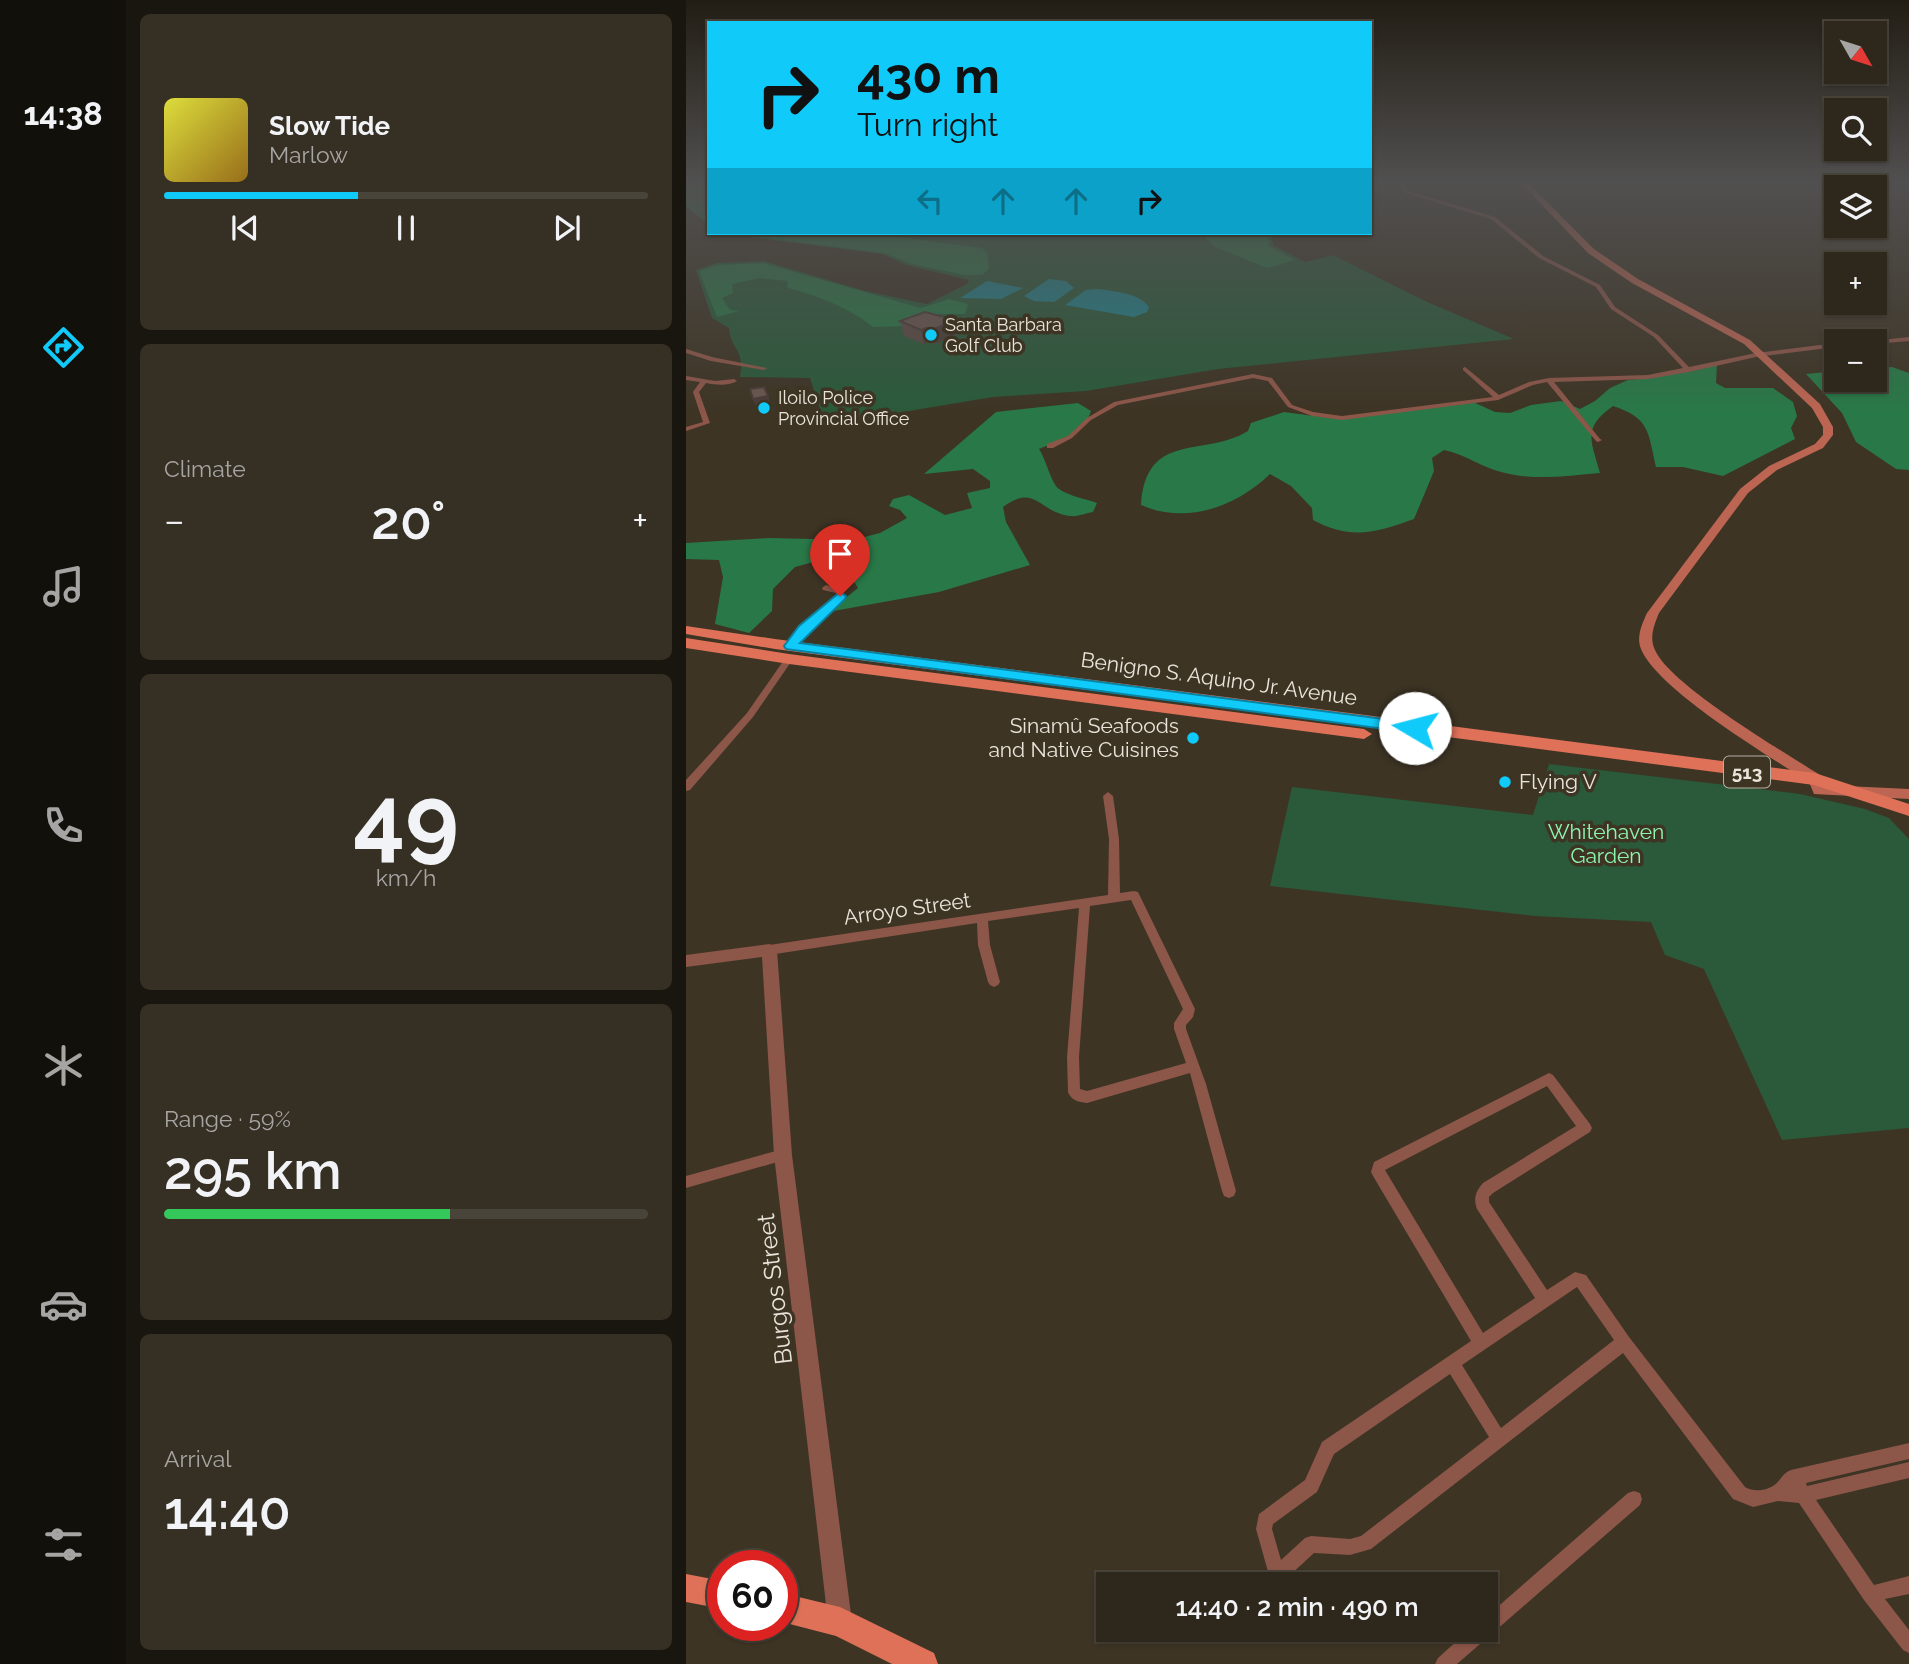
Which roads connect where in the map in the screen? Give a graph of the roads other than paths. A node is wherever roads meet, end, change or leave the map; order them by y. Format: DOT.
graph roads {
  1 [pos="1542,258"];
  2 [pos="1601,258"];
  3 [pos="1909,339"];
  4 [pos="1887,341"];
  5 [pos="1824,346"];
  6 [pos="686,351"];
  7 [pos="1761,354"];
  8 [pos="764,368"];
  9 [pos="1465,369"];
  10 [pos="1689,370"];
  11 [pos="686,378"];
  12 [pos="1549,380"];
  13 [pos="734,381"];
  14 [pos="704,382"];
  15 [pos="696,392"];
  16 [pos="686,395"];
  17 [pos="1498,398"];
  18 [pos="686,429"];
  19 [pos="1598,440"];
  20 [pos="1050,446"];
  21 [pos="826,588"];
  22 [pos="686,630"];
  23 [pos="686,643"];
  24 [pos="790,653"];
  25 [pos="1909,784"];
  26 [pos="1817,785"];
  27 [pos="686,787"];
  28 [pos="1855,790"];
  29 [pos="1909,794"];
  30 [pos="1108,796"];
  31 [pos="1909,810"];
  32 [pos="1909,819"];
  33 [pos="1114,898"];
  34 [pos="1084,903"];
  35 [pos="982,919"];
  36 [pos="769,950"];
  37 [pos="686,961"];
  38 [pos="993,982"];
  39 [pos="1193,1067"];
  40 [pos="783,1154"];
  41 [pos="686,1182"];
  42 [pos="1229,1191"];
  43 [pos="1544,1298"];
  44 [pos="1624,1342"];
  45 [pos="1480,1343"];
  46 [pos="1452,1363"];
  47 [pos="1499,1439"];
  48 [pos="1909,1451"];
  49 [pos="1909,1470"];
  50 [pos="1795,1477"];
  51 [pos="1778,1493"];
  52 [pos="1803,1495"];
  53 [pos="1634,1499"];
  54 [pos="1909,1585"];
  55 [pos="686,1588"];
  56 [pos="707,1592"];
  57 [pos="1870,1594"];
  58 [pos="798,1611"];
  59 [pos="1498,1617"];
  60 [pos="840,1622"];
  61 [pos="1469,1642"];
  62 [pos="1909,1644"];
  63 [pos="923,1664"];
  64 [pos="1444,1664"];
  1 -- 10 [label="street"];
  2 -- 7 [label="main road"];
  3 -- 4 [label="street"];
  5 -- 7 [label="street"];
  6 -- 8 [label="street"];
  7 -- 10 [label="street"];
  7 -- 26 [label="main road"];
  9 -- 17 [label="street"];
  10 -- 12 [label="street"];
  11 -- 14 [label="street"];
  12 -- 17 [label="street"];
  12 -- 19 [label="street"];
  13 -- 14 [label="street"];
  14 -- 15 [label="street"];
  15 -- 16 [label="street"];
  15 -- 18 [label="street"];
  17 -- 20 [label="street"];
  21 -- 24 [label="street"];
  22 -- 24 [label="main road, Benigno S. Aquino Jr. Avenue / 513"];
  23 -- 24 [label="main road, Benigno S. Aquino Jr. Avenue / 513"];
  24 -- 26 [label="main road, Benigno S. Aquino Jr. Avenue / 513"];
  24 -- 27 [label="street"];
  25 -- 26 [label="main road"];
  26 -- 28 [label="main road, Benigno S. Aquino Jr. Avenue / 513"];
  26 -- 32 [label="main road, Benigno S. Aquino Jr. Avenue / 513"];
  28 -- 29 [label="main road"];
  28 -- 31 [label="main road, Benigno S. Aquino Jr. Avenue / 513"];
  30 -- 33 [label="street"];
  33 -- 34 [label="street, Arroyo Street"];
  33 -- 39 [label="street, Arroyo Street"];
  34 -- 35 [label="street, Arroyo Street"];
  34 -- 39 [label="street"];
  35 -- 36 [label="street, Arroyo Street"];
  35 -- 38 [label="street"];
  36 -- 37 [label="street, Arroyo Street"];
  36 -- 40 [label="street, Burgos Street"];
  39 -- 42 [label="street"];
  40 -- 41 [label="street"];
  40 -- 60 [label="street, Burgos Street"];
  43 -- 44 [label="street"];
  43 -- 45 [label="street"];
  43 -- 45 [label="street"];
  44 -- 47 [label="street"];
  44 -- 51 [label="street"];
  45 -- 46 [label="street"];
  46 -- 47 [label="street"];
  46 -- 47 [label="street"];
  48 -- 50 [label="street"];
  49 -- 52 [label="street"];
  50 -- 51 [label="street"];
  50 -- 52 [label="street"];
  51 -- 52 [label="street"];
  52 -- 57 [label="street"];
  53 -- 59 [label="street"];
  54 -- 57 [label="street"];
  55 -- 56 [label="main road"];
  57 -- 62 [label="street"];
  58 -- 60 [label="main road"];
  60 -- 63 [label="main road"];
  61 -- 64 [label="street"];
}
